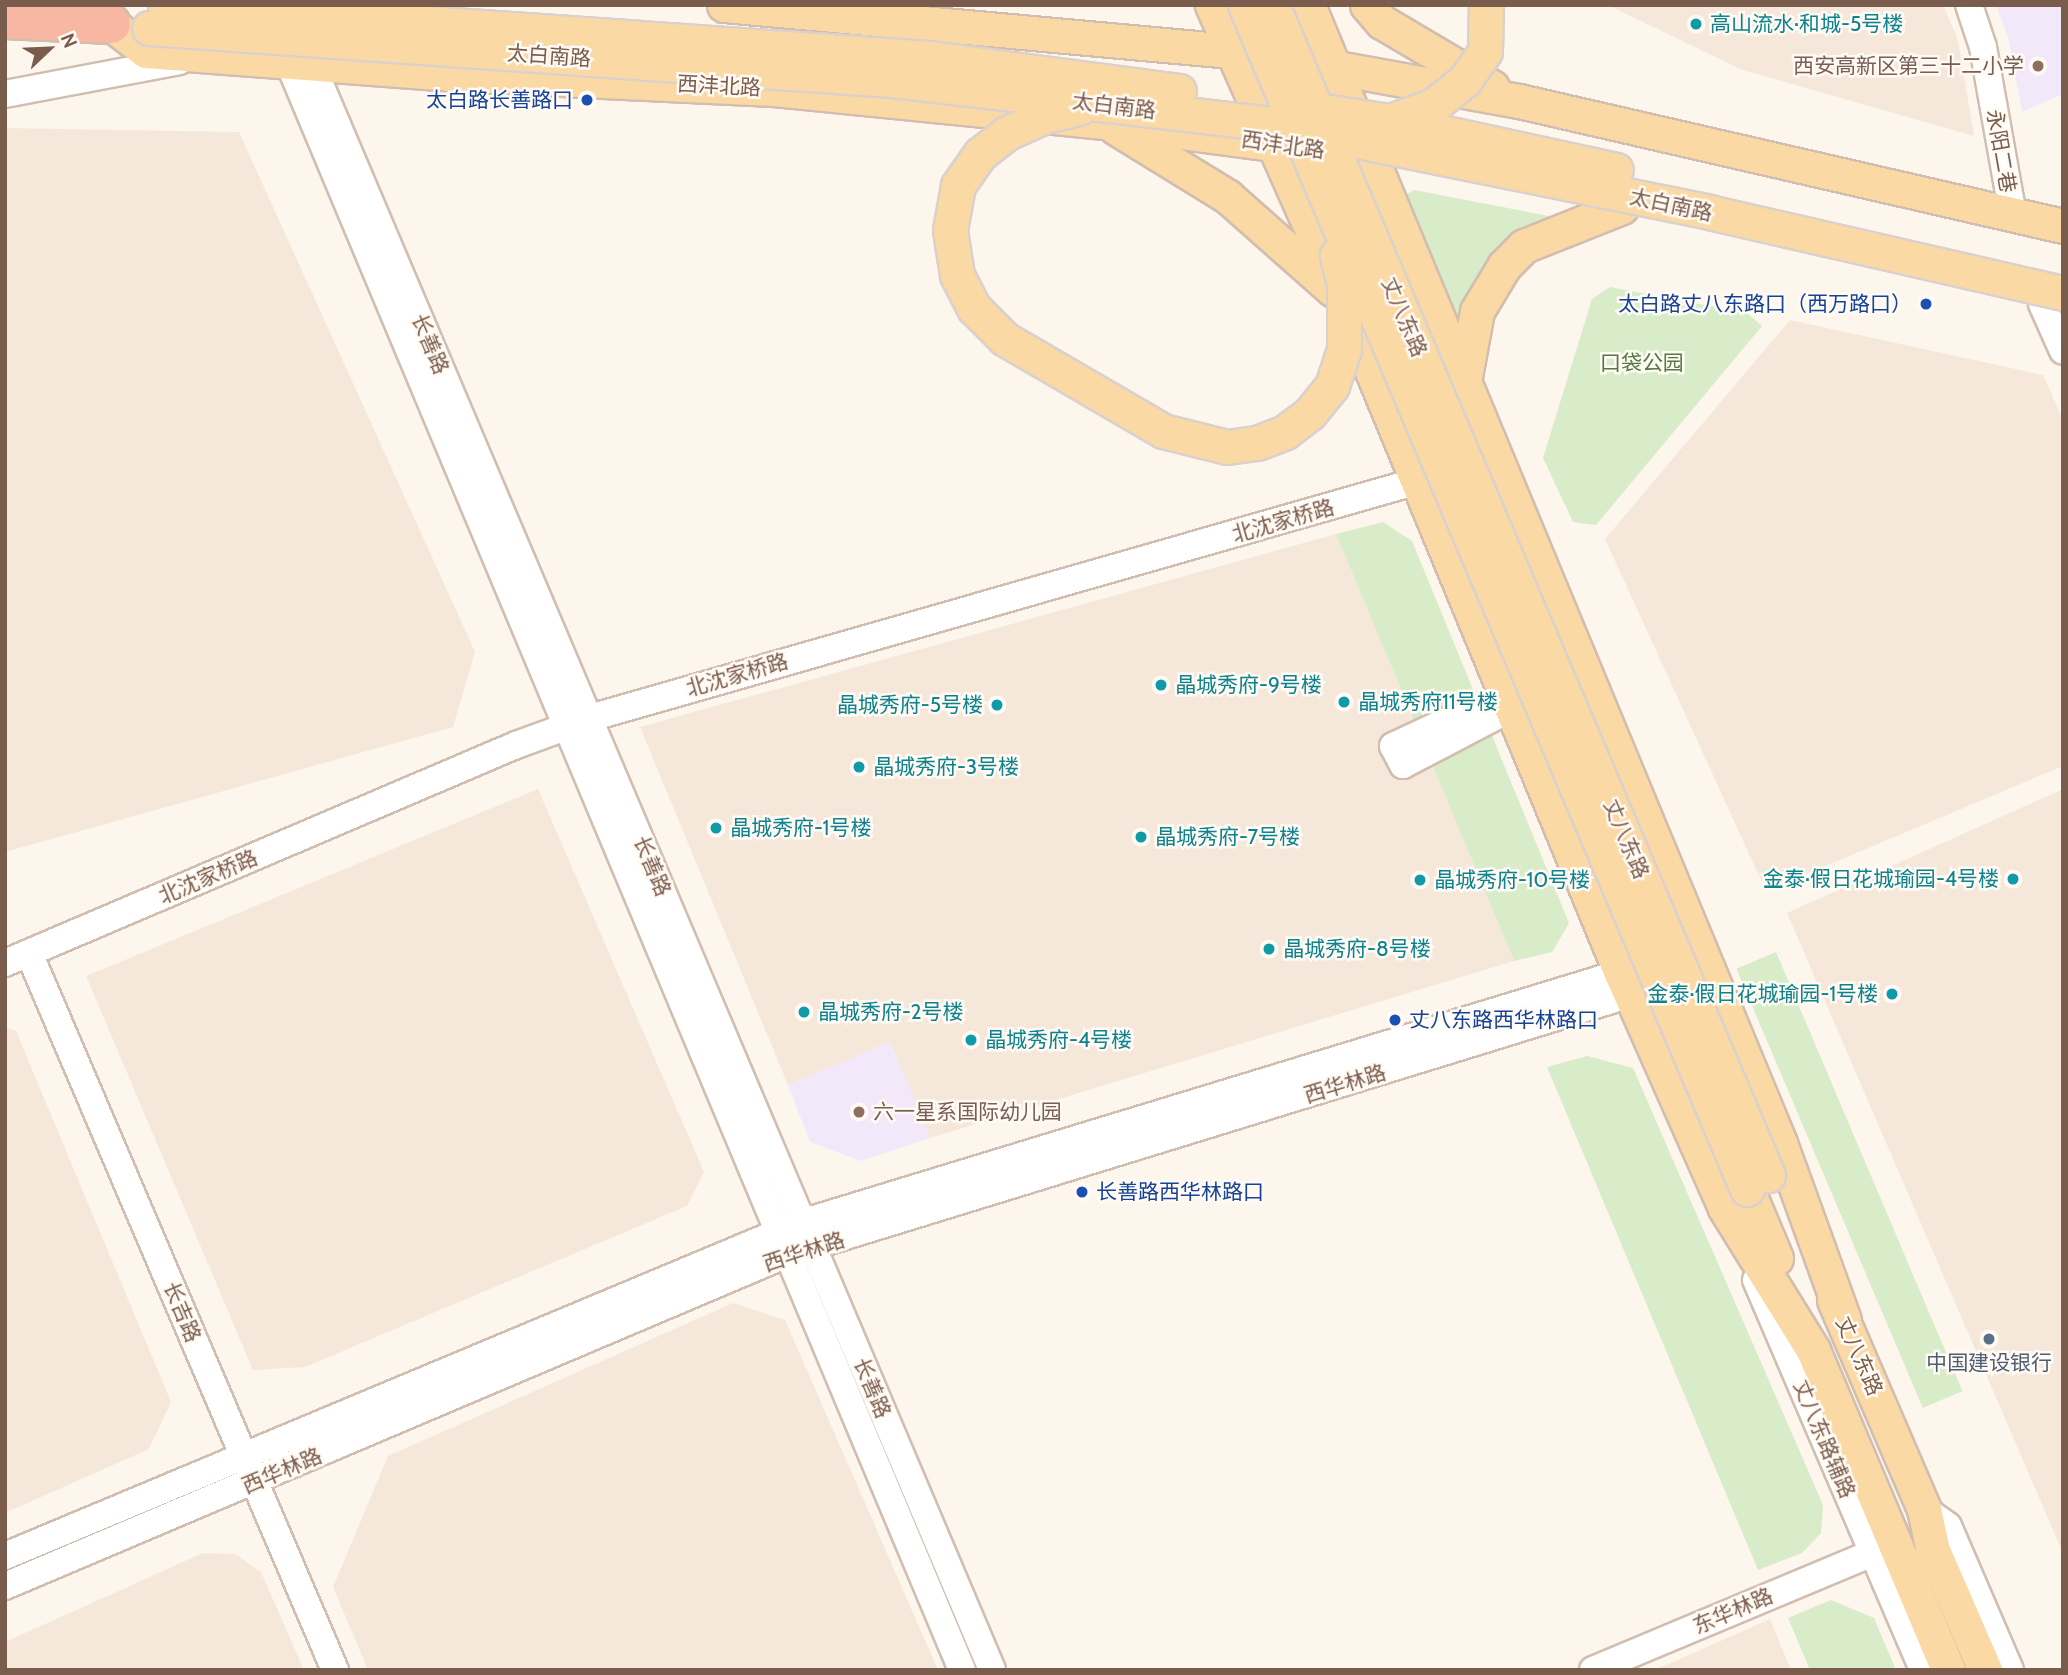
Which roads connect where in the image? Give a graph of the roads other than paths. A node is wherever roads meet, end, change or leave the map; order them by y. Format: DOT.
graph roads {
  1 [pos="724,5"];
  2 [pos="1024,5"];
  3 [pos="1212,5"];
  4 [pos="1245,5"];
  5 [pos="1272,5"];
  6 [pos="1308,5"];
  7 [pos="1367,5"];
  8 [pos="1486,5"];
  9 [pos="1969,5"];
  10 [pos="157,16"];
  11 [pos="5,19"];
  12 [pos="95,23"];
  13 [pos="978,27"];
  14 [pos="5,42"];
  15 [pos="1232,49"];
  16 [pos="207,55"];
  17 [pos="299,62"];
  18 [pos="1334,67"];
  19 [pos="5,94"];
  20 [pos="1519,101"];
  21 [pos="1102,113"];
  22 [pos="1390,121"];
  23 [pos="1274,143"];
  24 [pos="1371,159"];
  25 [pos="1323,197"];
  26 [pos="1622,207"];
  27 [pos="2013,215"];
  28 [pos="2063,226"];
  29 [pos="2063,271"];
  30 [pos="1343,301"];
  31 [pos="2056,302"];
  32 [pos="2063,351"];
  33 [pos="1464,382"];
  34 [pos="1493,456"];
  35 [pos="1418,482"];
  36 [pos="578,722"];
  37 [pos="17,958"];
  38 [pos="1626,984"];
  39 [pos="1747,1191"];
  40 [pos="795,1239"];
  41 [pos="1844,1320"];
  42 [pos="242,1454"];
  43 [pos="255,1483"];
  44 [pos="1924,1509"];
  45 [pos="1933,1548"];
  46 [pos="5,1556"];
  47 [pos="1887,1557"];
  48 [pos="5,1586"];
  49 [pos="335,1670"];
  50 [pos="962,1670"];
  51 [pos="992,1670"];
  52 [pos="1593,1670"];
  53 [pos="1923,1670"];
  54 [pos="1948,1670"];
  55 [pos="1985,1670"];
  56 [pos="2010,1670"];
  1 -- 13 [label="main road"];
  2 -- 13 [label="main road"];
  3 -- 15 [label="main road, 丈八东路"];
  4 -- 25 [label="main road, 丈八东路, bridge"];
  5 -- 39 [label="main road, 丈八东路, bridge"];
  6 -- 18 [label="main road"];
  7 -- 20 [label="main road"];
  8 -- 22 [label="main road, bridge"];
  9 -- 27 [label="street, 永阳二巷"];
  10 -- 12 [label="main road"];
  10 -- 21 [label="main road, 太白南路, bridge"];
  10 -- 22 [label="main road, 太白南路, bridge"];
  11 -- 12 [label="highway"];
  12 -- 14 [label="highway"];
  12 -- 16 [label="main road, 西沣北路"];
  13 -- 15 [label="main road"];
  15 -- 18 [label="main road"];
  15 -- 23 [label="main road, 丈八东路"];
  16 -- 17 [label="main road, 西沣北路"];
  16 -- 19 [label="street"];
  17 -- 21 [label="main road, 西沣北路"];
  17 -- 36 [label="street, 长善路"];
  18 -- 20 [label="main road"];
  18 -- 24 [label="main road"];
  20 -- 27 [label="main road"];
  21 -- 23 [label="main road, 西沣北路"];
  21 -- 25 [label="main road, bridge"];
  21 -- 30 [label="main road"];
  21 -- 31 [label="main road, 太白南路, bridge"];
  22 -- 29 [label="main road, 太白南路, bridge"];
  23 -- 24 [label="main road, 西沣北路"];
  23 -- 30 [label="main road, 丈八东路"];
  24 -- 26 [label="main road, 太白南路"];
  24 -- 33 [label="main road"];
  25 -- 39 [label="main road, 丈八东路, bridge"];
  26 -- 31 [label="main road, 太白南路"];
  26 -- 33 [label="main road"];
  27 -- 28 [label="main road"];
  30 -- 35 [label="main road, 丈八东路"];
  31 -- 32 [label="street"];
  33 -- 34 [label="main road"];
  34 -- 35 [label="street, 北沈家桥路"];
  34 -- 41 [label="main road"];
  35 -- 36 [label="street, 北沈家桥路"];
  35 -- 38 [label="main road, 丈八东路"];
  36 -- 37 [label="street, 北沈家桥路"];
  36 -- 40 [label="street, 长善路"];
  37 -- 42 [label="street, 长吉路"];
  38 -- 39 [label="main road, 丈八东路"];
  38 -- 40 [label="street, 西华林路"];
  39 -- 41 [label="main road, 丈八东路"];
  39 -- 47 [label="street, 丈八东路辅路"];
  39 -- 47 [label="main road, 丈八东路"];
  40 -- 42 [label="street, 西华林路"];
  40 -- 43 [label="street, 西华林路"];
  40 -- 50 [label="street, 长善路"];
  40 -- 51 [label="street, 长善路"];
  41 -- 44 [label="main road, 丈八东路"];
  42 -- 43 [label="street, 长吉路"];
  42 -- 46 [label="street, 西华林路"];
  43 -- 48 [label="street, 西华林路"];
  43 -- 49 [label="street, 长吉路"];
  44 -- 45 [label="main road, 丈八东路"];
  44 -- 56 [label="street"];
  45 -- 47 [label="street, 东华林路"];
  45 -- 55 [label="main road, 丈八东路"];
  47 -- 52 [label="street, 东华林路"];
  47 -- 53 [label="street, 丈八东路辅路"];
  47 -- 54 [label="main road, 丈八东路"];
}
